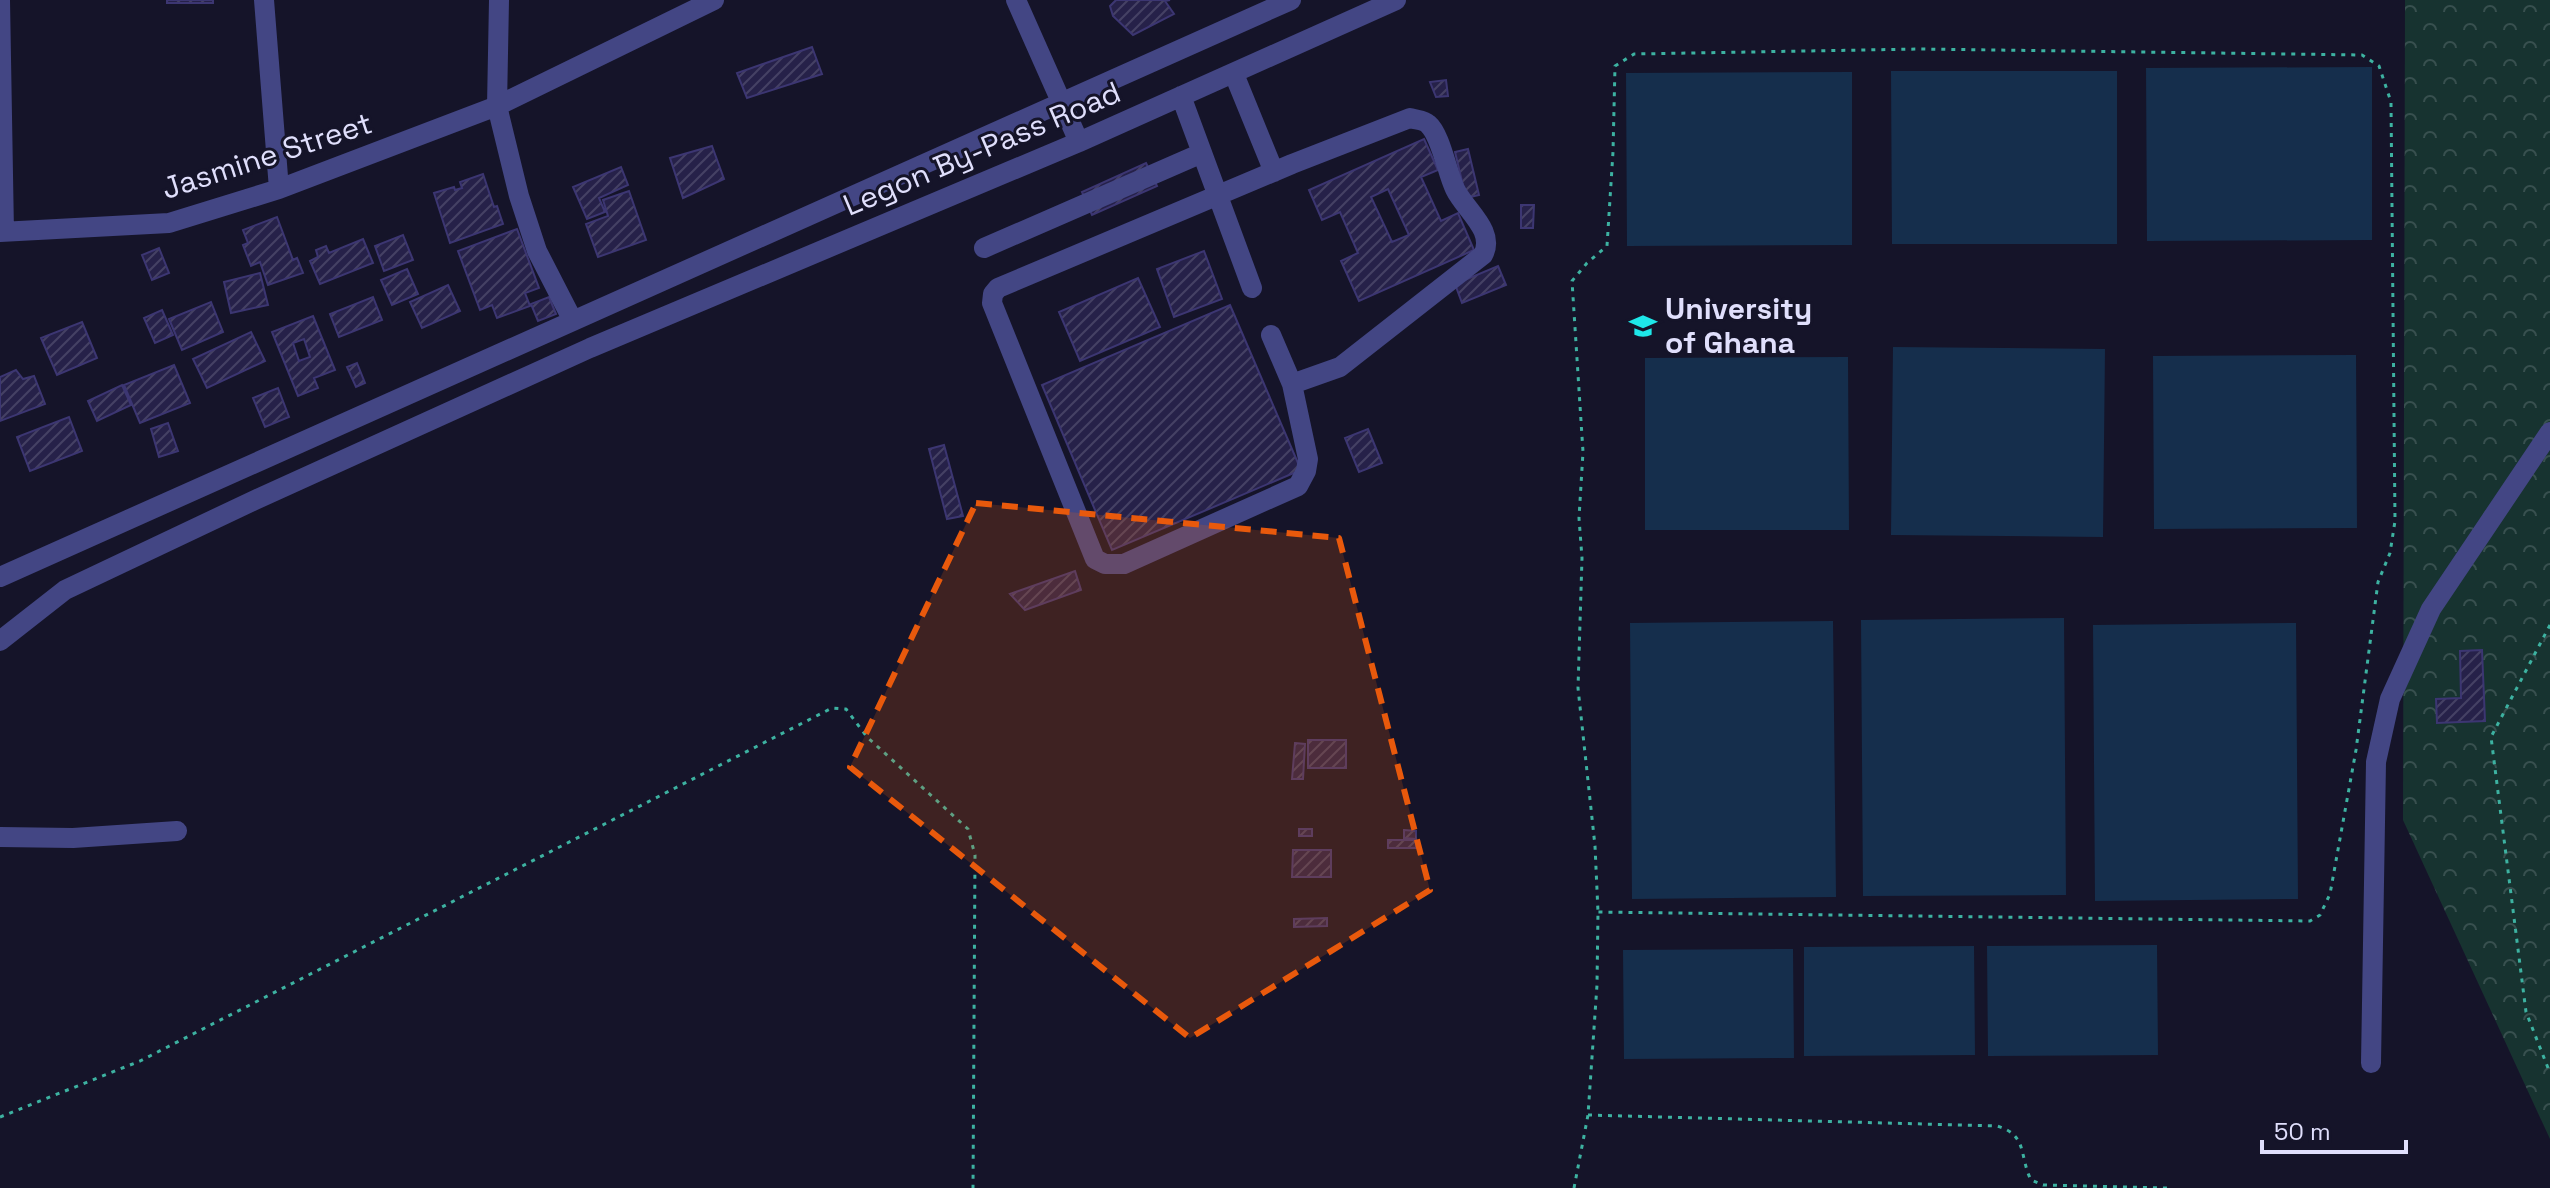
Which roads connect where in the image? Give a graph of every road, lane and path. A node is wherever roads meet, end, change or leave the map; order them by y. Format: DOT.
graph roads {
  1 [pos="0,0"];
  2 [pos="264,0"];
  3 [pos="499,0"];
  4 [pos="714,0"];
  5 [pos="1016,0"];
  6 [pos="1291,0"];
  7 [pos="1396,0"];
  8 [pos="1234,74"];
  9 [pos="1181,96"];
  10 [pos="1060,102"];
  11 [pos="497,106"];
  12 [pos="1079,142"];
  13 [pos="1202,153"];
  14 [pos="1274,172"];
  15 [pos="279,189"];
  16 [pos="1218,195"];
  17 [pos="2,232"];
  18 [pos="984,248"];
  19 [pos="1252,288"];
  20 [pos="573,321"];
  21 [pos="1271,335"];
  22 [pos="1292,384"];
  23 [pos="2550,432"];
  24 [pos="0,577"];
  25 [pos="2550,625"];
  26 [pos="0,641"];
  27 [pos="177,831"];
  28 [pos="0,837"];
  29 [pos="1598,912"];
  30 [pos="2371,1063"];
  31 [pos="2550,1073"];
  32 [pos="1588,1115"];
  33 [pos="0,1117"];
  34 [pos="973,1188"];
  35 [pos="1574,1188"];
  36 [pos="2168,1188"];
  1 -- 17 [label="street"];
  2 -- 15 [label="street"];
  3 -- 11 [label="street"];
  4 -- 11 [label="street, Jasmine Street"];
  5 -- 10 [label="street"];
  6 -- 10 [label="street"];
  7 -- 8 [label="street, Legon By-Pass Road"];
  8 -- 9 [label="street, Legon By-Pass Road"];
  8 -- 14 [label="street"];
  9 -- 12 [label="street, Legon By-Pass Road"];
  9 -- 13 [label="street"];
  10 -- 12 [label="street"];
  10 -- 20 [label="street"];
  11 -- 15 [label="street, Jasmine Street"];
  11 -- 20 [label="street"];
  12 -- 26 [label="street, Legon By-Pass Road"];
  13 -- 16 [label="street"];
  13 -- 18 [label="street"];
  14 -- 16 [label="street"];
  14 -- 22 [label="street"];
  15 -- 17 [label="street, Jasmine Street"];
  16 -- 19 [label="street"];
  16 -- 22 [label="street"];
  20 -- 24 [label="street"];
  21 -- 22 [label="street"];
  23 -- 30 [label="street"];
  25 -- 31 [label="path"];
  27 -- 28 [label="street"];
  29 -- 29 [label="path"];
  29 -- 32 [label="path"];
  32 -- 35 [label="path"];
  32 -- 36 [label="path"];
  33 -- 34 [label="path"];
}
